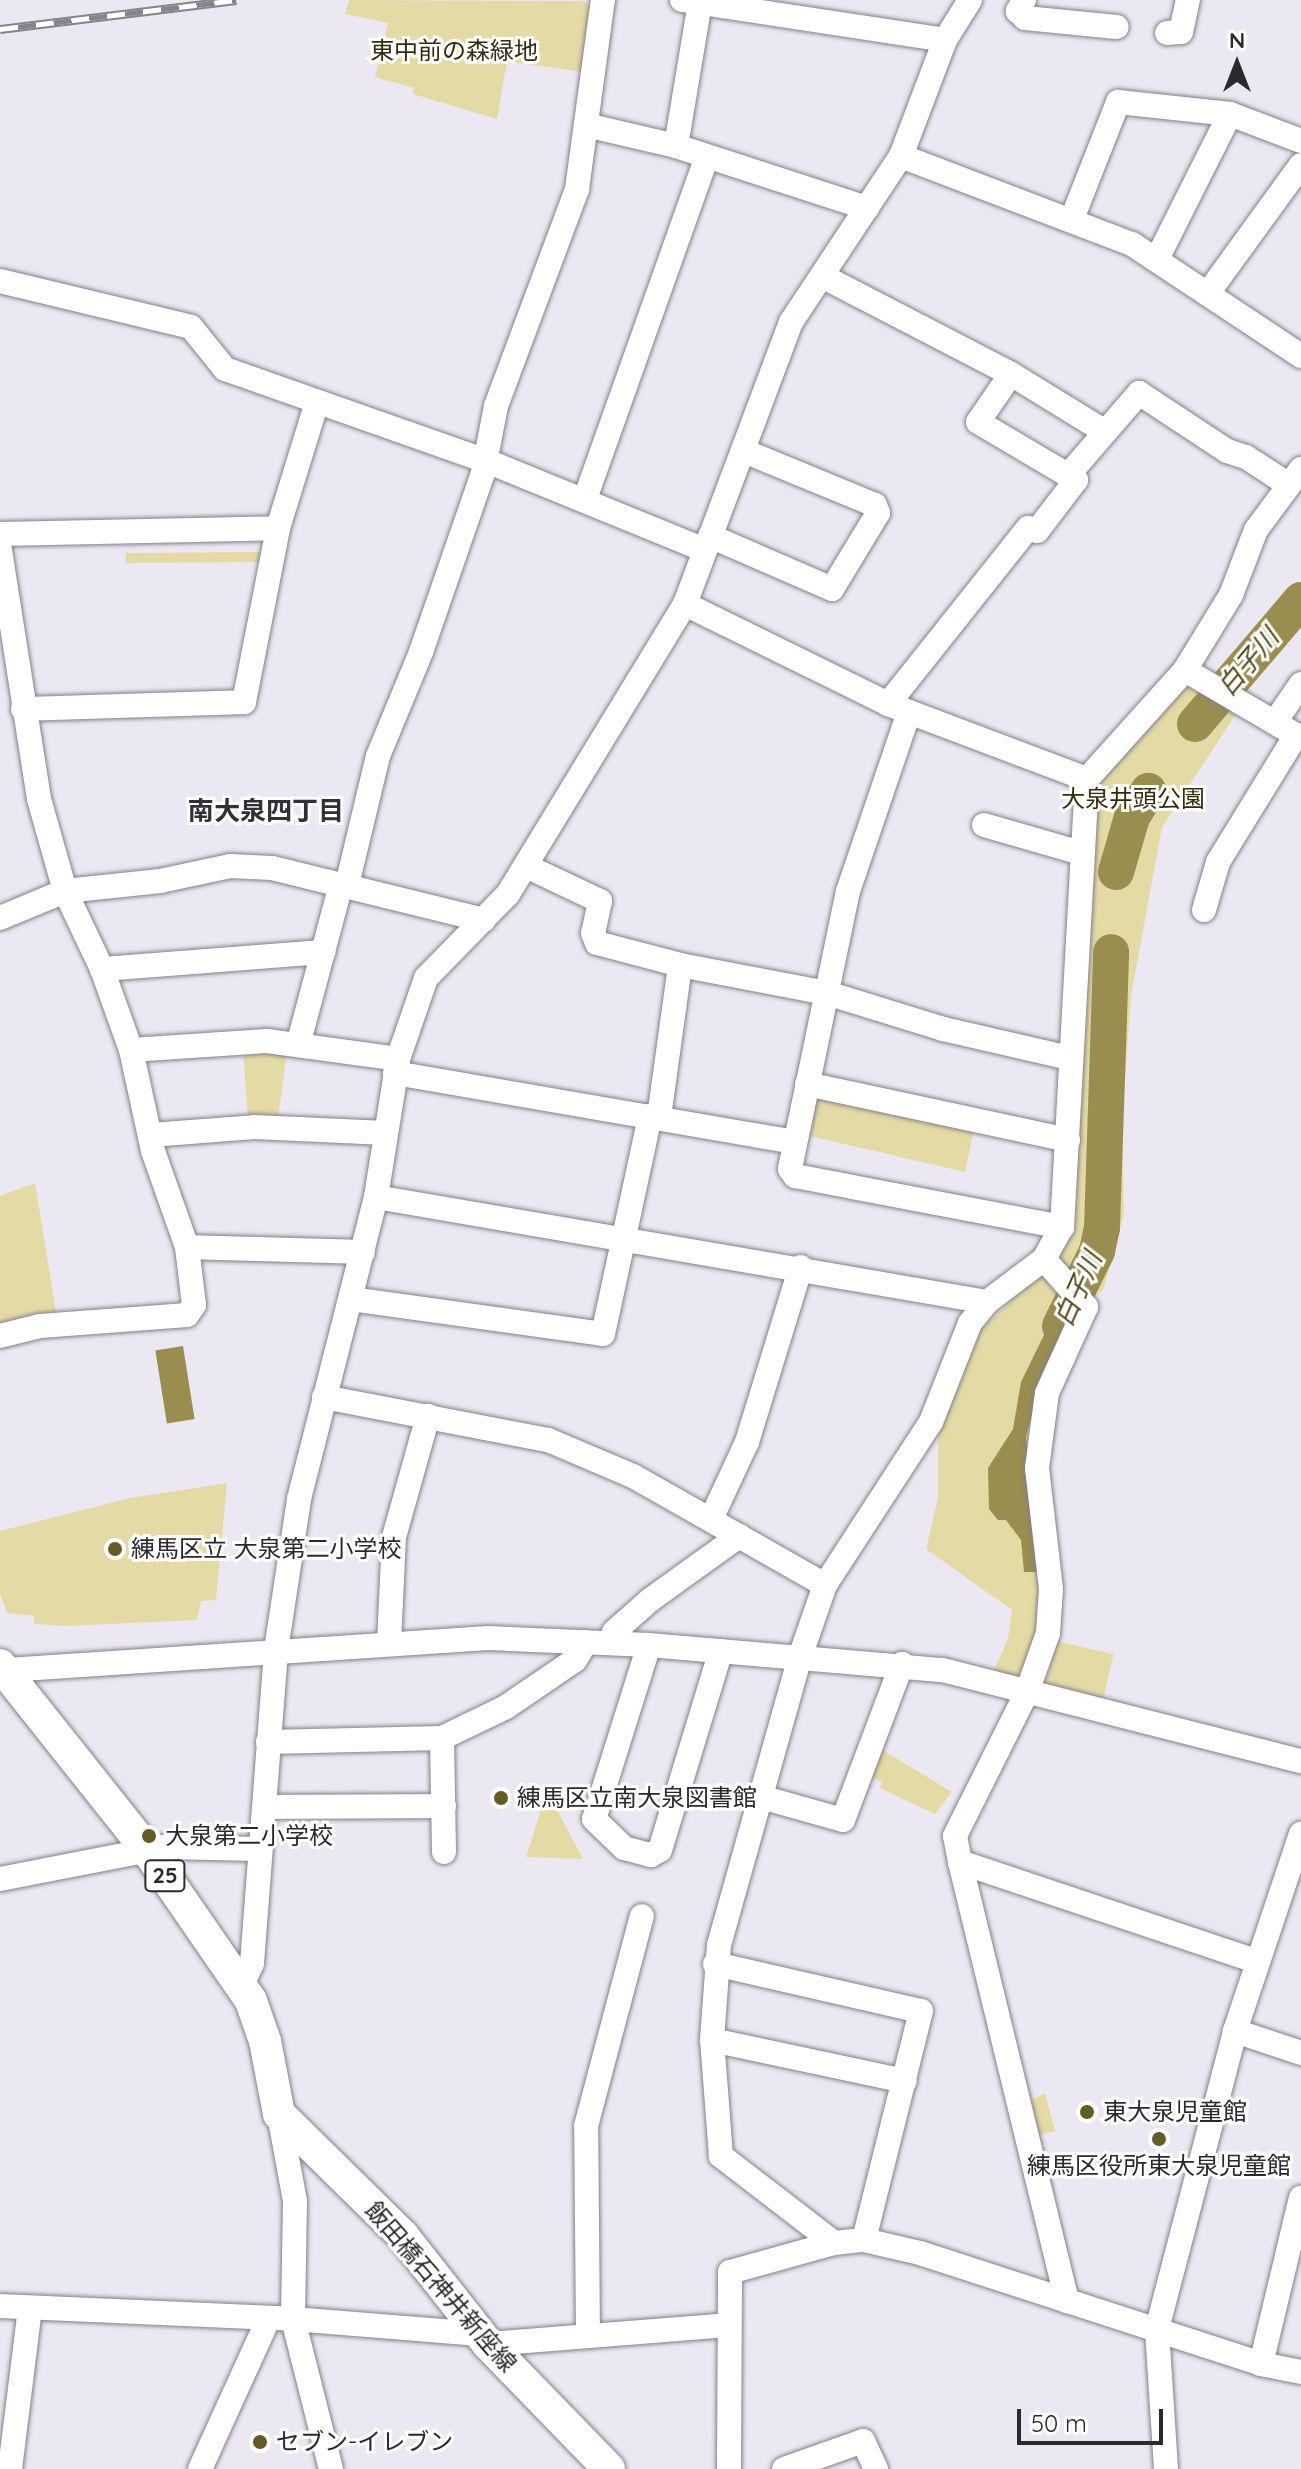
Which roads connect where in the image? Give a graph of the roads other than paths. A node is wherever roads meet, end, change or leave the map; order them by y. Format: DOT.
graph roads {
  1 [pos="603,0"];
  2 [pos="970,0"];
  3 [pos="1024,0"];
  4 [pos="1188,0"];
  5 [pos="691,1"];
  6 [pos="1117,27"];
  7 [pos="1167,33"];
  8 [pos="945,40"];
  9 [pos="1230,114"];
  10 [pos="586,125"];
  11 [pos="1301,141"];
  12 [pos="676,146"];
  13 [pos="901,156"];
  14 [pos="707,157"];
  15 [pos="1301,165"];
  16 [pos="867,208"];
  17 [pos="1072,219"];
  18 [pos="1157,259"];
  19 [pos="822,276"];
  20 [pos="0,281"];
  21 [pos="1208,293"];
  22 [pos="1301,356"];
  23 [pos="1011,374"];
  24 [pos="317,402"];
  25 [pos="1102,430"];
  26 [pos="744,451"];
  27 [pos="484,460"];
  28 [pos="1070,473"];
  29 [pos="1295,477"];
  30 [pos="585,499"];
  31 [pos="278,528"];
  32 [pos="0,534"];
  33 [pos="707,543"];
  34 [pos="0,550"];
  35 [pos="685,604"];
  36 [pos="4,612"];
  37 [pos="1185,670"];
  38 [pos="1301,684"];
  39 [pos="899,708"];
  40 [pos="23,709"];
  41 [pos="1275,722"];
  42 [pos="1298,737"];
  43 [pos="1087,779"];
  44 [pos="984,825"];
  45 [pos="1081,853"];
  46 [pos="526,866"];
  47 [pos="344,884"];
  48 [pos="65,891"];
  49 [pos="1204,910"];
  50 [pos="0,918"];
  51 [pos="484,920"];
  52 [pos="323,952"];
  53 [pos="680,965"];
  54 [pos="102,969"];
  55 [pos="827,993"];
  56 [pos="298,1045"];
  57 [pos="131,1050"];
  58 [pos="1070,1058"];
  59 [pos="396,1066"];
  60 [pos="807,1084"];
  61 [pos="654,1116"];
  62 [pos="386,1133"];
  63 [pos="151,1135"];
  64 [pos="1068,1140"];
  65 [pos="794,1142"];
  66 [pos="376,1197"];
  67 [pos="1062,1227"];
  68 [pos="626,1240"];
  69 [pos="187,1247"];
  70 [pos="363,1252"];
  71 [pos="1044,1259"];
  72 [pos="801,1267"];
  73 [pos="351,1299"];
  74 [pos="987,1302"];
  75 [pos="0,1336"];
  76 [pos="324,1397"];
  77 [pos="428,1416"];
  78 [pos="712,1517"];
  79 [pos="739,1536"];
  80 [pos="825,1585"];
  81 [pos="586,1642"];
  82 [pos="389,1643"];
  83 [pos="611,1643"];
  84 [pos="649,1645"];
  85 [pos="276,1650"];
  86 [pos="721,1651"];
  87 [pos="800,1657"];
  88 [pos="902,1664"];
  89 [pos="4,1668"];
  90 [pos="1027,1692"];
  91 [pos="442,1738"];
  92 [pos="268,1742"];
  93 [pos="1301,1761"];
  94 [pos="761,1797"];
  95 [pos="444,1806"];
  96 [pos="264,1807"];
  97 [pos="1301,1834"];
  98 [pos="259,1849"];
  99 [pos="147,1850"];
  100 [pos="444,1852"];
  101 [pos="960,1862"];
  102 [pos="0,1879"];
  103 [pos="642,1916"];
  104 [pos="1256,1961"];
  105 [pos="715,1964"];
  106 [pos="241,1987"];
  107 [pos="1235,2031"];
  108 [pos="712,2040"];
  109 [pos="1301,2053"];
  110 [pos="905,2081"];
  111 [pos="279,2114"];
  112 [pos="1301,2198"];
  113 [pos="864,2240"];
  114 [pos="834,2243"];
  115 [pos="1067,2301"];
  116 [pos="0,2306"];
  117 [pos="30,2308"];
  118 [pos="293,2319"];
  119 [pos="268,2320"];
  120 [pos="728,2325"];
  121 [pos="1157,2329"];
  122 [pos="588,2336"];
  123 [pos="484,2339"];
  124 [pos="1261,2364"];
  125 [pos="1301,2372"];
  126 [pos="10,2469"];
  127 [pos="200,2469"];
  128 [pos="331,2469"];
  129 [pos="609,2469"];
  130 [pos="729,2469"];
  131 [pos="784,2469"];
  132 [pos="876,2469"];
  133 [pos="1166,2469"];
  1 -- 10 [label="street"];
  2 -- 8 [label="street"];
  3 -- 6 [label="street"];
  4 -- 7 [label="street"];
  5 -- 8 [label="street"];
  5 -- 12 [label="street"];
  8 -- 13 [label="street"];
  9 -- 11 [label="street"];
  9 -- 17 [label="street"];
  9 -- 18 [label="street"];
  10 -- 12 [label="street"];
  10 -- 27 [label="street"];
  12 -- 14 [label="street"];
  13 -- 16 [label="street"];
  13 -- 17 [label="street"];
  14 -- 16 [label="street"];
  14 -- 30 [label="street"];
  15 -- 21 [label="street"];
  16 -- 19 [label="street"];
  17 -- 18 [label="street"];
  18 -- 21 [label="street"];
  19 -- 23 [label="street"];
  19 -- 26 [label="street"];
  20 -- 24 [label="street"];
  21 -- 22 [label="street"];
  23 -- 25 [label="street"];
  23 -- 28 [label="street"];
  24 -- 27 [label="street"];
  24 -- 31 [label="street"];
  25 -- 28 [label="street"];
  25 -- 29 [label="street"];
  26 -- 33 [label="street"];
  26 -- 33 [label="street"];
  27 -- 30 [label="street"];
  27 -- 47 [label="street"];
  28 -- 39 [label="street"];
  29 -- 37 [label="street"];
  30 -- 33 [label="street"];
  31 -- 32 [label="street"];
  31 -- 40 [label="street"];
  33 -- 35 [label="street"];
  34 -- 36 [label="street"];
  35 -- 39 [label="street"];
  35 -- 46 [label="street"];
  36 -- 40 [label="street"];
  37 -- 41 [label="street"];
  37 -- 43 [label="street"];
  38 -- 41 [label="street"];
  39 -- 43 [label="street"];
  39 -- 55 [label="street"];
  40 -- 48 [label="street"];
  41 -- 42 [label="street"];
  42 -- 49 [label="street"];
  43 -- 45 [label="street"];
  44 -- 45 [label="street"];
  45 -- 58 [label="street"];
  46 -- 51 [label="street"];
  46 -- 53 [label="street"];
  47 -- 48 [label="street"];
  47 -- 51 [label="street"];
  47 -- 52 [label="street"];
  48 -- 50 [label="street"];
  48 -- 54 [label="street"];
  51 -- 59 [label="street"];
  52 -- 54 [label="street"];
  52 -- 56 [label="street"];
  53 -- 55 [label="street"];
  53 -- 61 [label="street"];
  54 -- 57 [label="street"];
  55 -- 58 [label="street"];
  55 -- 60 [label="street"];
  56 -- 57 [label="street"];
  56 -- 59 [label="street"];
  57 -- 63 [label="street"];
  58 -- 64 [label="street"];
  59 -- 61 [label="street"];
  59 -- 62 [label="street"];
  60 -- 64 [label="street"];
  60 -- 65 [label="street"];
  61 -- 65 [label="street"];
  61 -- 68 [label="street"];
  62 -- 63 [label="street"];
  62 -- 66 [label="street"];
  63 -- 69 [label="street"];
  64 -- 67 [label="street"];
  65 -- 67 [label="street"];
  66 -- 68 [label="street"];
  66 -- 70 [label="street"];
  67 -- 71 [label="street"];
  68 -- 72 [label="street"];
  68 -- 73 [label="street"];
  69 -- 70 [label="street"];
  69 -- 75 [label="street"];
  70 -- 73 [label="street"];
  71 -- 74 [label="street"];
  71 -- 90 [label="street"];
  72 -- 74 [label="street"];
  72 -- 78 [label="street"];
  73 -- 76 [label="street"];
  74 -- 80 [label="street"];
  76 -- 77 [label="street"];
  76 -- 85 [label="street"];
  77 -- 78 [label="street"];
  77 -- 82 [label="street"];
  78 -- 79 [label="street"];
  79 -- 80 [label="street"];
  79 -- 83 [label="street"];
  80 -- 87 [label="street"];
  81 -- 82 [label="street"];
  81 -- 83 [label="street"];
  81 -- 91 [label="street"];
  82 -- 85 [label="street"];
  83 -- 84 [label="street"];
  84 -- 86 [label="street"];
  84 -- 86 [label="street"];
  85 -- 89 [label="street"];
  85 -- 92 [label="street"];
  86 -- 87 [label="street"];
  87 -- 88 [label="street"];
  87 -- 94 [label="street"];
  88 -- 90 [label="street"];
  88 -- 94 [label="street"];
  89 -- 99 [label="main road, 25"];
  90 -- 93 [label="street"];
  90 -- 101 [label="street"];
  91 -- 92 [label="street"];
  91 -- 95 [label="street"];
  92 -- 96 [label="street"];
  94 -- 105 [label="street"];
  95 -- 96 [label="street"];
  95 -- 100 [label="street"];
  96 -- 98 [label="street"];
  97 -- 104 [label="street"];
  98 -- 99 [label="street"];
  98 -- 106 [label="street"];
  99 -- 102 [label="street"];
  99 -- 106 [label="main road, 25"];
  101 -- 104 [label="street"];
  101 -- 115 [label="street"];
  103 -- 122 [label="street"];
  104 -- 107 [label="street"];
  105 -- 108 [label="street"];
  105 -- 110 [label="street"];
  106 -- 111 [label="main road, 25"];
  107 -- 109 [label="street"];
  107 -- 121 [label="street"];
  108 -- 110 [label="street"];
  108 -- 114 [label="street"];
  110 -- 113 [label="street"];
  111 -- 118 [label="street"];
  111 -- 123 [label="main road, 飯田橋石神井新座線"];
  112 -- 124 [label="street"];
  113 -- 114 [label="street"];
  113 -- 115 [label="street"];
  114 -- 120 [label="street"];
  115 -- 121 [label="street"];
  116 -- 117 [label="street"];
  117 -- 119 [label="street"];
  117 -- 126 [label="street"];
  118 -- 119 [label="street"];
  118 -- 123 [label="street"];
  118 -- 128 [label="street"];
  119 -- 127 [label="street"];
  120 -- 122 [label="street"];
  120 -- 130 [label="street"];
  121 -- 124 [label="street"];
  121 -- 133 [label="street"];
  122 -- 123 [label="street"];
  123 -- 129 [label="main road, 飯田橋石神井新座線"];
  124 -- 125 [label="street"];
  131 -- 132 [label="street"];
}
